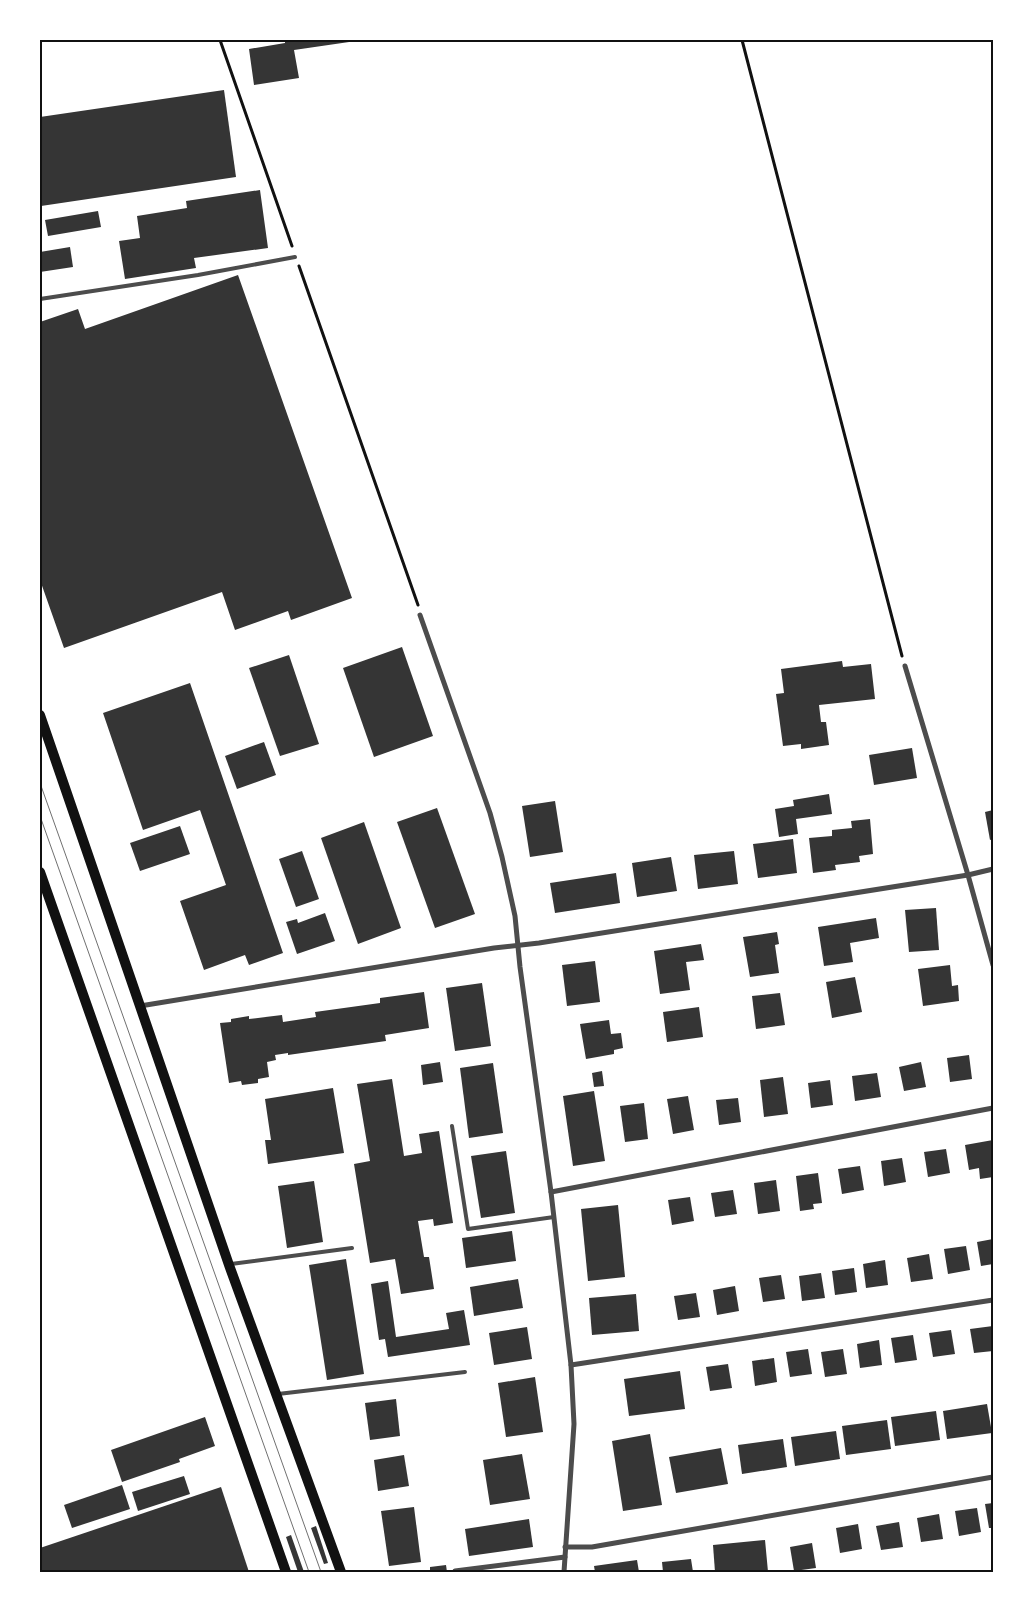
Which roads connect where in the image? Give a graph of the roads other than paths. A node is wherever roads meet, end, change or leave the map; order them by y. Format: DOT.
graph roads {
  1 [pos="295,257"];
  2 [pos="40,299"];
  3 [pos="420,615"];
  4 [pos="905,666"];
  5 [pos="40,715"];
  6 [pos="993,869"];
  7 [pos="40,872"];
  8 [pos="968,875"];
  9 [pos="518,945"];
  10 [pos="993,965"];
  11 [pos="140,1006"];
  12 [pos="993,1108"];
  13 [pos="452,1126"];
  14 [pos="552,1192"];
  15 [pos="554,1217"];
  16 [pos="352,1248"];
  17 [pos="229,1265"];
  18 [pos="993,1300"];
  19 [pos="571,1365"];
  20 [pos="464,1372"];
  21 [pos="276,1394"];
  22 [pos="993,1477"];
  23 [pos="565,1548"];
  24 [pos="565,1558"];
  25 [pos="455,1571"];
  26 [pos="286,1572"];
  27 [pos="341,1572"];
  28 [pos="564,1572"];
  1 -- 2 [label="lane"];
  3 -- 9 [label="street"];
  4 -- 8 [label="street"];
  5 -- 11 [label="main road"];
  6 -- 8 [label="street"];
  7 -- 26 [label="main road"];
  8 -- 9 [label="street"];
  8 -- 10 [label="street"];
  9 -- 11 [label="street"];
  9 -- 14 [label="street"];
  11 -- 17 [label="main road"];
  12 -- 14 [label="street"];
  13 -- 15 [label="lane"];
  14 -- 15 [label="street"];
  15 -- 19 [label="street"];
  16 -- 17 [label="lane"];
  17 -- 21 [label="main road"];
  18 -- 19 [label="street"];
  19 -- 23 [label="street"];
  20 -- 21 [label="lane"];
  21 -- 27 [label="main road"];
  22 -- 23 [label="street"];
  23 -- 24 [label="street"];
  24 -- 25 [label="street"];
  24 -- 28 [label="street"];
}
